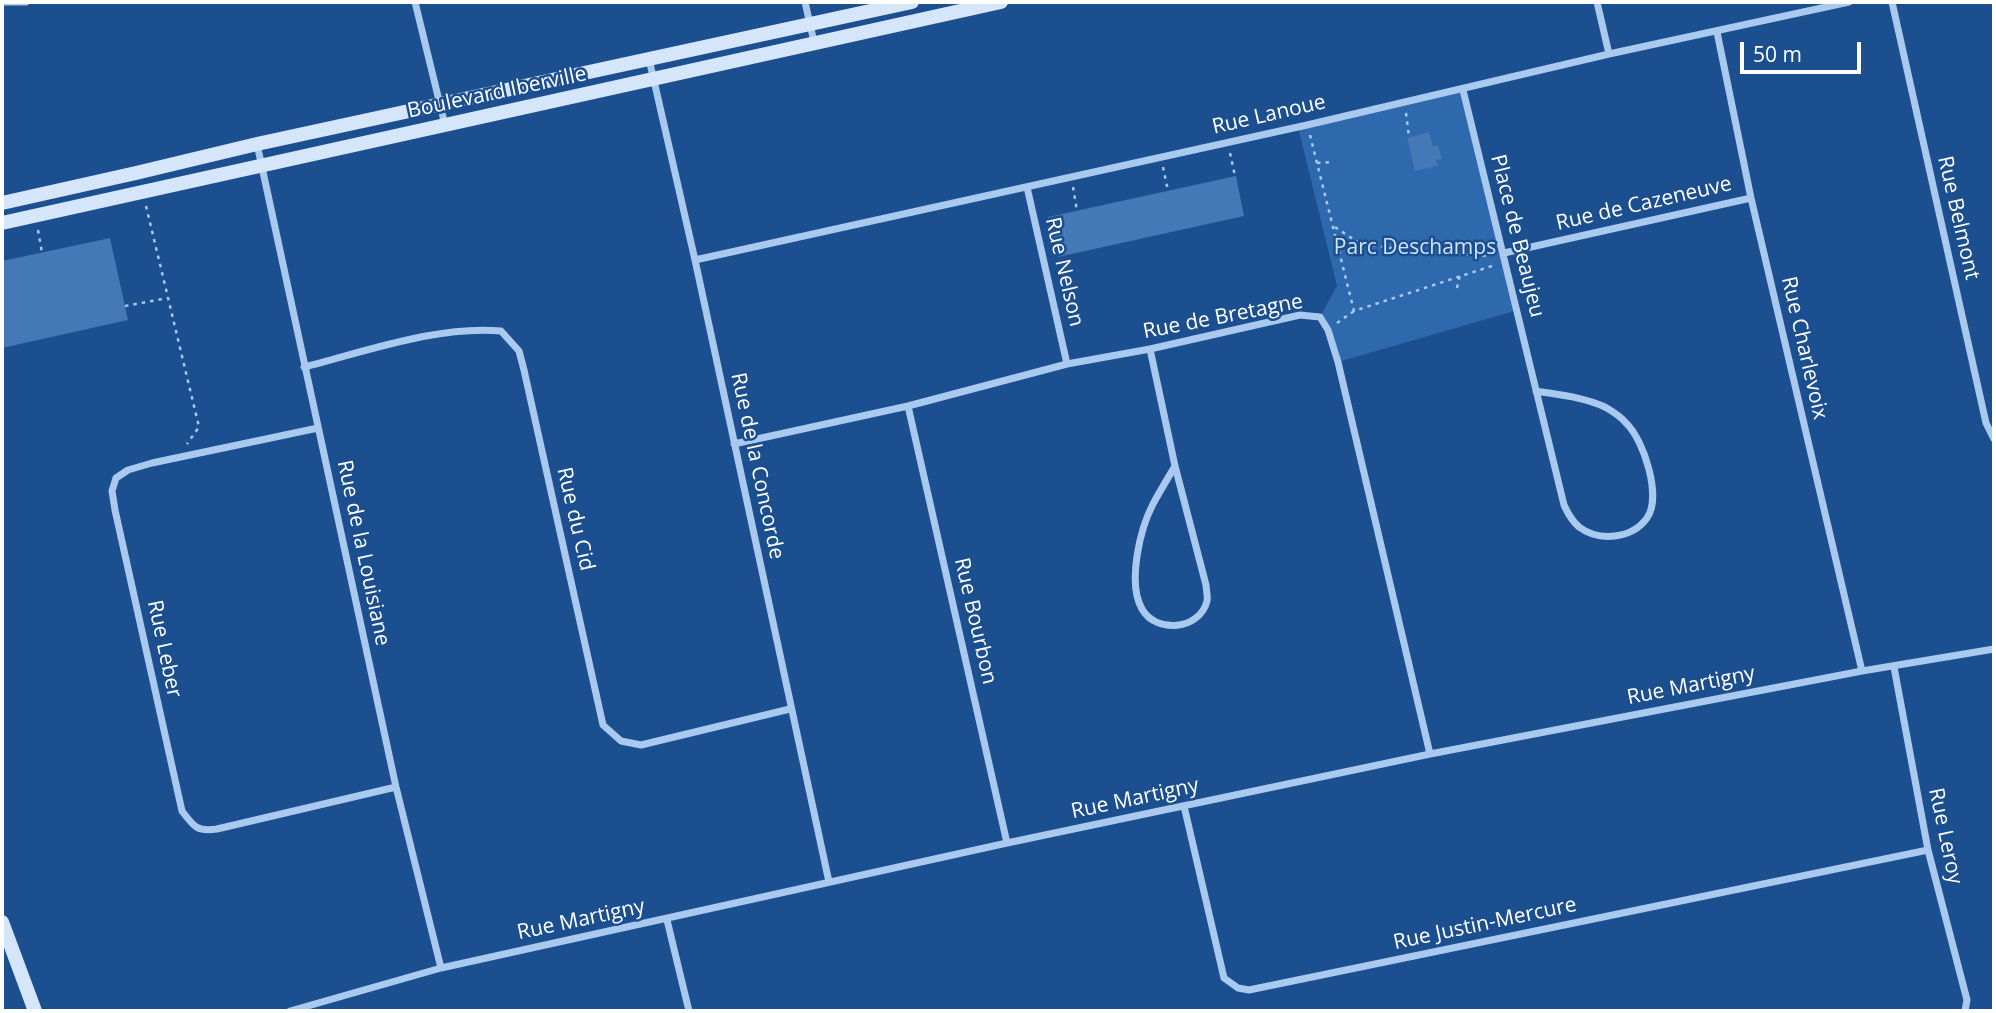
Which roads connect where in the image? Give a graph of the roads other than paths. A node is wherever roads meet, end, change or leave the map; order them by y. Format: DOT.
graph roads {
  1 [pos="3,2"];
  2 [pos="26,2"];
  3 [pos="415,2"];
  4 [pos="805,2"];
  5 [pos="912,2"];
  6 [pos="1001,2"];
  7 [pos="1597,2"];
  8 [pos="1849,2"];
  9 [pos="1892,2"];
  10 [pos="810,24"];
  11 [pos="1717,32"];
  12 [pos="814,42"];
  13 [pos="1609,54"];
  14 [pos="649,58"];
  15 [pos="653,80"];
  16 [pos="1463,90"];
  17 [pos="439,104"];
  18 [pos="445,125"];
  19 [pos="257,144"];
  20 [pos="262,166"];
  21 [pos="1027,187"];
  22 [pos="1751,198"];
  23 [pos="2,203"];
  24 [pos="2,223"];
  25 [pos="1504,253"];
  26 [pos="695,260"];
  27 [pos="1150,349"];
  28 [pos="1067,364"];
  29 [pos="304,367"];
  30 [pos="1536,391"];
  31 [pos="908,406"];
  32 [pos="318,428"];
  33 [pos="1994,439"];
  34 [pos="734,444"];
  35 [pos="1175,466"];
  36 [pos="1994,649"];
  37 [pos="1894,667"];
  38 [pos="1862,671"];
  39 [pos="790,709"];
  40 [pos="1430,754"];
  41 [pos="396,787"];
  42 [pos="1184,806"];
  43 [pos="1007,843"];
  44 [pos="1928,850"];
  45 [pos="829,882"];
  46 [pos="667,920"];
  47 [pos="2,922"];
  48 [pos="441,968"];
  49 [pos="35,1011"];
  50 [pos="289,1011"];
  51 [pos="689,1011"];
  52 [pos="1965,1011"];
  1 -- 2 [label="street"];
  3 -- 17 [label="street"];
  4 -- 10 [label="street"];
  5 -- 10 [label="street, Boulevard Iberville"];
  6 -- 12 [label="street, Boulevard Iberville"];
  7 -- 13 [label="street"];
  8 -- 11 [label="street, Rue Lanoue"];
  9 -- 33 [label="street, Rue Belmont"];
  10 -- 12 [label="street"];
  10 -- 14 [label="street, Boulevard Iberville"];
  11 -- 13 [label="street, Rue Lanoue"];
  11 -- 22 [label="street, Rue Charlevoix"];
  12 -- 15 [label="street, Boulevard Iberville"];
  13 -- 16 [label="street, Rue Lanoue"];
  14 -- 15 [label="street, Rue de la Concorde"];
  14 -- 17 [label="street, Boulevard Iberville"];
  15 -- 18 [label="street, Boulevard Iberville"];
  15 -- 26 [label="street, Rue de la Concorde"];
  16 -- 21 [label="street, Rue Lanoue"];
  16 -- 25 [label="street, Place de Beaujeu"];
  17 -- 18 [label="street"];
  17 -- 19 [label="street, Boulevard Iberville"];
  18 -- 20 [label="street, Boulevard Iberville"];
  19 -- 20 [label="street, Rue de la Louisiane"];
  19 -- 23 [label="street, Boulevard Iberville"];
  20 -- 24 [label="street, Boulevard Iberville"];
  20 -- 29 [label="street, Rue de la Louisiane"];
  21 -- 26 [label="street, Rue Lanoue"];
  21 -- 28 [label="street, Rue Nelson"];
  22 -- 25 [label="street, Rue de Cazeneuve"];
  22 -- 38 [label="street, Rue Charlevoix"];
  25 -- 30 [label="street, Place de Beaujeu"];
  26 -- 34 [label="street, Rue de la Concorde"];
  27 -- 28 [label="street, Rue de Bretagne"];
  27 -- 35 [label="street"];
  27 -- 40 [label="street, Rue de Bretagne"];
  28 -- 31 [label="street, Rue de Bretagne"];
  29 -- 32 [label="street, Rue de la Louisiane"];
  29 -- 39 [label="street, Rue du Cid"];
  30 -- 30 [label="street, Place de Beaujeu"];
  31 -- 34 [label="street, Rue de Bretagne"];
  31 -- 43 [label="street, Rue Bourbon"];
  32 -- 41 [label="street, Rue de la Louisiane"];
  32 -- 41 [label="street, Rue Leber"];
  34 -- 39 [label="street, Rue de la Concorde"];
  35 -- 35 [label="street"];
  36 -- 37 [label="street, Rue Martigny"];
  37 -- 38 [label="street, Rue Martigny"];
  37 -- 44 [label="street, Rue Leroy"];
  38 -- 40 [label="street, Rue Martigny"];
  39 -- 45 [label="street, Rue de la Concorde"];
  40 -- 42 [label="street, Rue Martigny"];
  41 -- 48 [label="street, Rue de la Louisiane"];
  42 -- 43 [label="street, Rue Martigny"];
  42 -- 44 [label="street, Rue Justin-Mercure"];
  43 -- 45 [label="street, Rue Martigny"];
  44 -- 52 [label="street, Rue Leroy"];
  45 -- 46 [label="street, Rue Martigny"];
  46 -- 48 [label="street, Rue Martigny"];
  46 -- 51 [label="street"];
  47 -- 49 [label="street"];
  48 -- 50 [label="street, Rue Martigny"];
}
